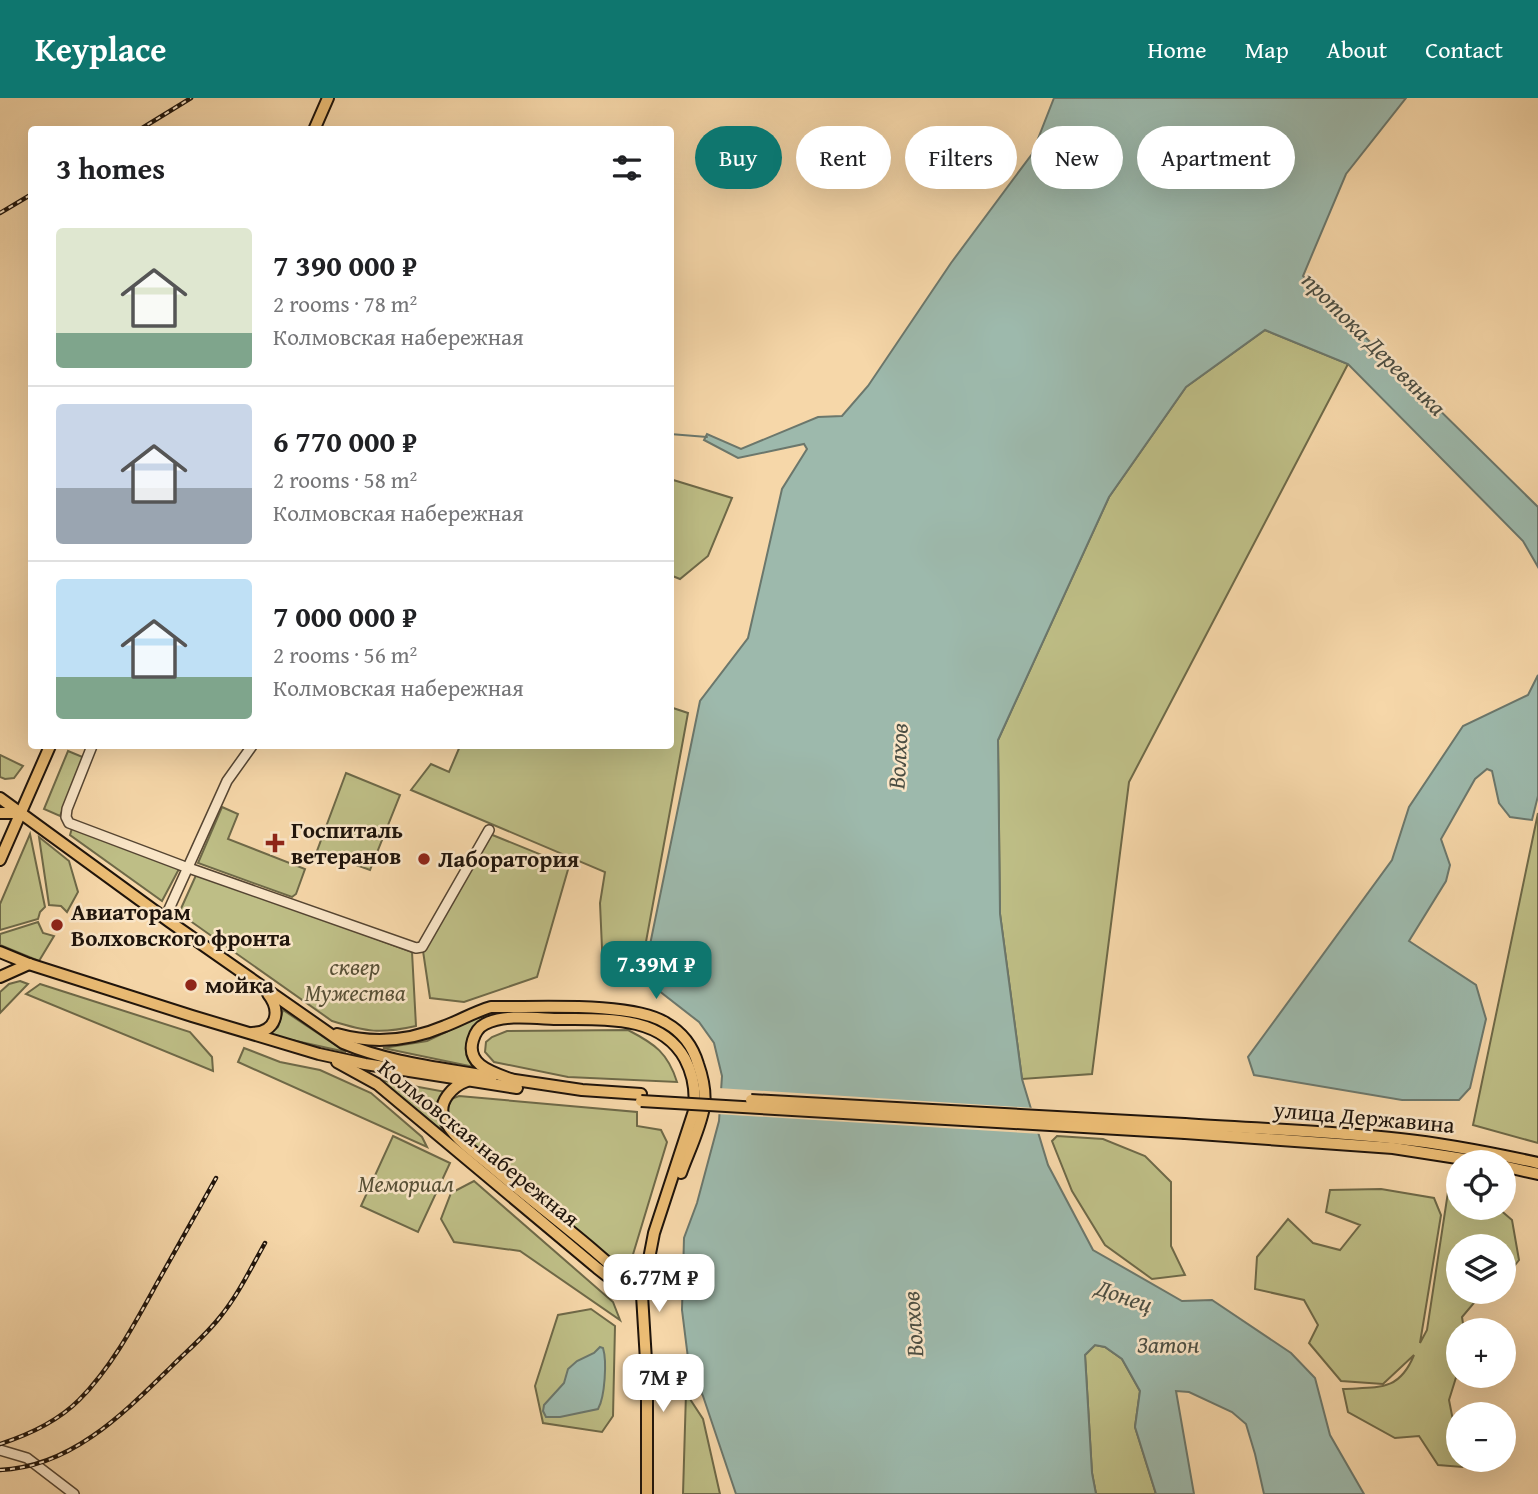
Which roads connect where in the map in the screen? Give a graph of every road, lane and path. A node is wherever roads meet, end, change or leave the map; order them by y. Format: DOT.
graph roads {
  1 [pos="328,98"];
  2 [pos="316,126"];
  3 [pos="49,749"];
  4 [pos="91,749"];
  5 [pos="250,749"];
  6 [pos="0,798"];
  7 [pos="0,813"];
  8 [pos="20,813"];
  9 [pos="489,831"];
  10 [pos="0,860"];
  11 [pos="189,868"];
  12 [pos="165,918"];
  13 [pos="0,952"];
  14 [pos="29,964"];
  15 [pos="0,977"];
  16 [pos="265,989"];
  17 [pos="323,1030"];
  18 [pos="245,1033"];
  19 [pos="319,1054"];
  20 [pos="469,1080"];
  21 [pos="513,1080"];
  22 [pos="641,1097"];
  23 [pos="1185,1129"];
  24 [pos="1446,1157"];
  25 [pos="1538,1163"];
  26 [pos="1516,1169"];
  27 [pos="1538,1174"];
  28 [pos="642,1295"];
  29 [pos="0,1450"];
  30 [pos="74,1494"];
  31 [pos="647,1494"];
  1 -- 2 [label="main road"];
  3 -- 8 [label="main road"];
  4 -- 11 [label="street"];
  5 -- 11 [label="street"];
  6 -- 8 [label="main road"];
  7 -- 8 [label="main road"];
  8 -- 10 [label="main road"];
  8 -- 12 [label="main road"];
  9 -- 11 [label="street"];
  11 -- 12 [label="street"];
  12 -- 16 [label="main road"];
  13 -- 14 [label="main road"];
  14 -- 15 [label="main road"];
  14 -- 18 [label="main road"];
  16 -- 17 [label="main road"];
  16 -- 18 [label="main road"];
  17 -- 21 [label="main road"];
  17 -- 28 [label="main road, Колмовская набережная"];
  18 -- 19 [label="main road"];
  19 -- 20 [label="main road"];
  19 -- 28 [label="main road, Колмовская набережная"];
  20 -- 22 [label="main road"];
  20 -- 28 [label="main road, Колмовская набережная"];
  21 -- 22 [label="main road"];
  21 -- 28 [label="main road, Колмовская набережная"];
  22 -- 23 [label="main road, bridge"];
  23 -- 24 [label="main road, улица Державина"];
  23 -- 25 [label="main road, улица Державина"];
  26 -- 27 [label="main road"];
  28 -- 31 [label="main road, Колмовская набережная"];
  29 -- 30 [label="street"];
}
